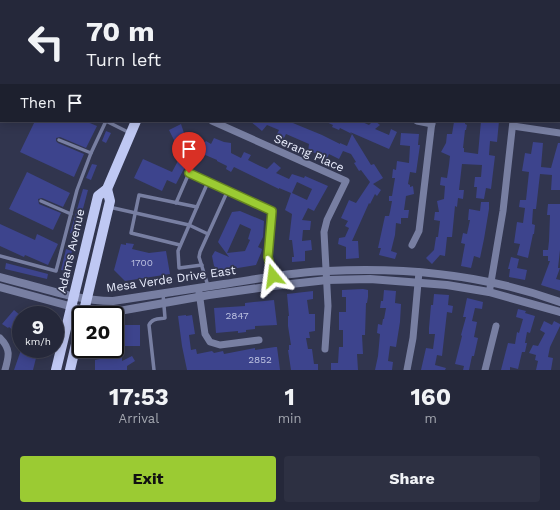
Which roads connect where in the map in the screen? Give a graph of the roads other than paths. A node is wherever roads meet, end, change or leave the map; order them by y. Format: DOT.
graph roads {
  1 [pos="106,122"];
  2 [pos="108,122"];
  3 [pos="136,122"];
  4 [pos="214,122"];
  5 [pos="432,122"];
  6 [pos="513,123"];
  7 [pos="130,133"];
  8 [pos="560,133"];
  9 [pos="59,140"];
  10 [pos="91,153"];
  11 [pos="208,182"];
  12 [pos="107,189"];
  13 [pos="228,190"];
  14 [pos="41,202"];
  15 [pos="176,203"];
  16 [pos="109,207"];
  17 [pos="197,207"];
  18 [pos="135,213"];
  19 [pos="71,214"];
  20 [pos="189,225"];
  21 [pos="208,234"];
  22 [pos="180,245"];
  23 [pos="412,245"];
  24 [pos="0,256"];
  25 [pos="202,265"];
  26 [pos="326,271"];
  27 [pos="420,272"];
  28 [pos="273,276"];
  29 [pos="0,277"];
  30 [pos="327,280"];
  31 [pos="418,282"];
  32 [pos="491,282"];
  33 [pos="208,286"];
  34 [pos="0,287"];
  35 [pos="199,288"];
  36 [pos="489,292"];
  37 [pos="162,293"];
  38 [pos="209,295"];
  39 [pos="200,297"];
  40 [pos="87,299"];
  41 [pos="73,301"];
  42 [pos="560,302"];
  43 [pos="164,303"];
  44 [pos="78,306"];
  45 [pos="85,306"];
  46 [pos="124,310"];
  47 [pos="560,312"];
  48 [pos="496,326"];
  49 [pos="0,338"];
  50 [pos="259,340"];
  51 [pos="325,349"];
  52 [pos="73,358"];
  53 [pos="5,370"];
  54 [pos="56,370"];
  55 [pos="70,370"];
  56 [pos="154,370"];
  57 [pos="407,370"];
  58 [pos="485,370"];
  1 -- 10 [label="lane"];
  2 -- 7 [label="lane"];
  3 -- 7 [label="main road, Adams Avenue"];
  4 -- 26 [label="street, Serang Place"];
  5 -- 23 [label="street"];
  6 -- 8 [label="street"];
  6 -- 32 [label="street"];
  7 -- 12 [label="main road, Adams Avenue"];
  9 -- 10 [label="lane"];
  10 -- 19 [label="lane"];
  11 -- 13 [label="lane"];
  11 -- 15 [label="lane"];
  11 -- 17 [label="lane"];
  12 -- 16 [label="main road, Adams Avenue"];
  12 -- 41 [label="main road, Adams Avenue"];
  13 -- 21 [label="lane"];
  13 -- 28 [label="lane"];
  14 -- 19 [label="lane"];
  15 -- 17 [label="lane"];
  15 -- 18 [label="lane"];
  16 -- 18 [label="lane"];
  16 -- 40 [label="main road, Adams Avenue"];
  17 -- 20 [label="lane"];
  18 -- 20 [label="lane"];
  18 -- 22 [label="lane"];
  19 -- 24 [label="lane"];
  20 -- 21 [label="lane"];
  20 -- 22 [label="lane"];
  21 -- 25 [label="lane"];
  22 -- 25 [label="lane"];
  25 -- 33 [label="lane"];
  26 -- 27 [label="street, Mesa Verde Drive East"];
  26 -- 28 [label="street, Mesa Verde Drive East"];
  26 -- 30 [label="street, Serang Place"];
  27 -- 31 [label="street"];
  27 -- 32 [label="street, Mesa Verde Drive East"];
  28 -- 33 [label="street, Mesa Verde Drive East"];
  29 -- 41 [label="street, Mesa Verde Drive East"];
  30 -- 31 [label="street, Mesa Verde Drive East"];
  30 -- 38 [label="street, Mesa Verde Drive East"];
  30 -- 51 [label="street, Serang Place"];
  31 -- 36 [label="street, Mesa Verde Drive East"];
  31 -- 57 [label="street"];
  32 -- 36 [label="street"];
  32 -- 42 [label="street, Mesa Verde Drive East"];
  33 -- 35 [label="street, Mesa Verde Drive East"];
  33 -- 38 [label="lane"];
  34 -- 41 [label="street, Mesa Verde Drive East"];
  35 -- 37 [label="street, Mesa Verde Drive East"];
  35 -- 39 [label="street"];
  36 -- 47 [label="street, Mesa Verde Drive East"];
  37 -- 40 [label="street, Mesa Verde Drive East"];
  37 -- 43 [label="lane"];
  38 -- 39 [label="street, Mesa Verde Drive East"];
  39 -- 43 [label="street, Mesa Verde Drive East"];
  39 -- 50 [label="street"];
  40 -- 41 [label="street, Mesa Verde Drive East"];
  40 -- 45 [label="main road, Adams Avenue"];
  41 -- 44 [label="street, Mesa Verde Drive East"];
  41 -- 54 [label="main road, Adams Avenue"];
  43 -- 46 [label="street, Mesa Verde Drive East"];
  43 -- 56 [label="lane"];
  48 -- 58 [label="street"];
  49 -- 53 [label="street"];
  52 -- 55 [label="main road"];
}
